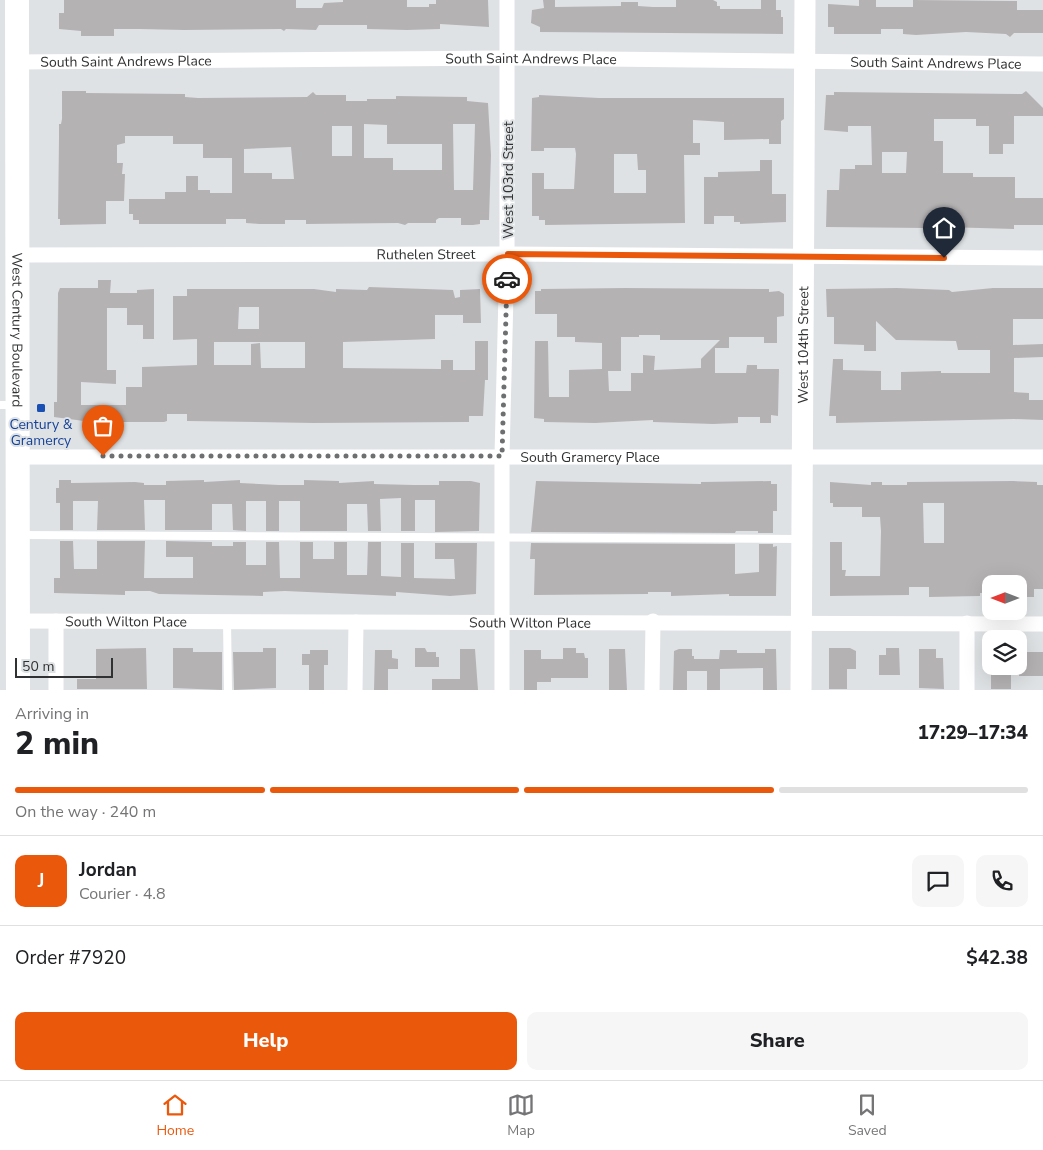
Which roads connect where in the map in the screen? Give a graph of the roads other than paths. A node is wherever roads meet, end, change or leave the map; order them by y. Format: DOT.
graph roads {
  1 [pos="17,0"];
  2 [pos="507,0"];
  3 [pos="805,0"];
  4 [pos="509,58"];
  5 [pos="17,62"];
  6 [pos="805,63"];
  7 [pos="1043,64"];
  8 [pos="508,254"];
  9 [pos="18,255"];
  10 [pos="804,257"];
  11 [pos="1043,258"];
  12 [pos="9,405"];
  13 [pos="18,456"];
  14 [pos="502,456"];
  15 [pos="803,456"];
  16 [pos="1043,456"];
  17 [pos="18,535"];
  18 [pos="502,539"];
  19 [pos="802,539"];
  20 [pos="18,620"];
  21 [pos="56,621"];
  22 [pos="227,621"];
  23 [pos="356,622"];
  24 [pos="502,622"];
  25 [pos="653,622"];
  26 [pos="801,623"];
  27 [pos="967,623"];
  28 [pos="1043,624"];
  29 [pos="18,690"];
  30 [pos="56,690"];
  31 [pos="228,690"];
  32 [pos="356,690"];
  33 [pos="502,690"];
  34 [pos="652,690"];
  35 [pos="801,690"];
  36 [pos="967,690"];
  1 -- 5 [label="main road, West Century Boulevard"];
  2 -- 4 [label="street, West 103rd Street"];
  3 -- 6 [label="street, West 104th Street"];
  4 -- 5 [label="street, South Saint Andrews Place"];
  4 -- 6 [label="street, South Saint Andrews Place"];
  4 -- 8 [label="street, West 103rd Street"];
  5 -- 9 [label="main road, West Century Boulevard"];
  6 -- 7 [label="street, South Saint Andrews Place"];
  6 -- 10 [label="street, West 104th Street"];
  8 -- 9 [label="street, Ruthelen Street"];
  8 -- 10 [label="street, Ruthelen Street"];
  8 -- 14 [label="street, West 103rd Street"];
  9 -- 12 [label="main road, West Century Boulevard"];
  10 -- 11 [label="street, Ruthelen Street"];
  10 -- 15 [label="street, West 104th Street"];
  12 -- 13 [label="main road, West Century Boulevard"];
  13 -- 14 [label="street, South Gramercy Place"];
  13 -- 17 [label="main road, West Century Boulevard"];
  14 -- 15 [label="street, South Gramercy Place"];
  14 -- 18 [label="street, West 103rd Street"];
  15 -- 16 [label="street, South Gramercy Place"];
  15 -- 19 [label="street, West 104th Street"];
  17 -- 18 [label="lane"];
  17 -- 20 [label="main road, West Century Boulevard"];
  18 -- 19 [label="lane"];
  18 -- 24 [label="street, West 103rd Street"];
  19 -- 26 [label="street, West 104th Street"];
  20 -- 21 [label="street, South Wilton Place"];
  20 -- 29 [label="main road, West Century Boulevard"];
  21 -- 22 [label="street, South Wilton Place"];
  21 -- 30 [label="street"];
  22 -- 23 [label="street, South Wilton Place"];
  22 -- 31 [label="lane"];
  23 -- 24 [label="street, South Wilton Place"];
  23 -- 32 [label="street"];
  24 -- 25 [label="street, South Wilton Place"];
  24 -- 33 [label="street, West 103rd Street"];
  25 -- 26 [label="street, South Wilton Place"];
  25 -- 34 [label="street"];
  26 -- 27 [label="street, South Wilton Place"];
  26 -- 35 [label="street, West 104th Street"];
  27 -- 28 [label="street, South Wilton Place"];
  27 -- 36 [label="street"];
}
